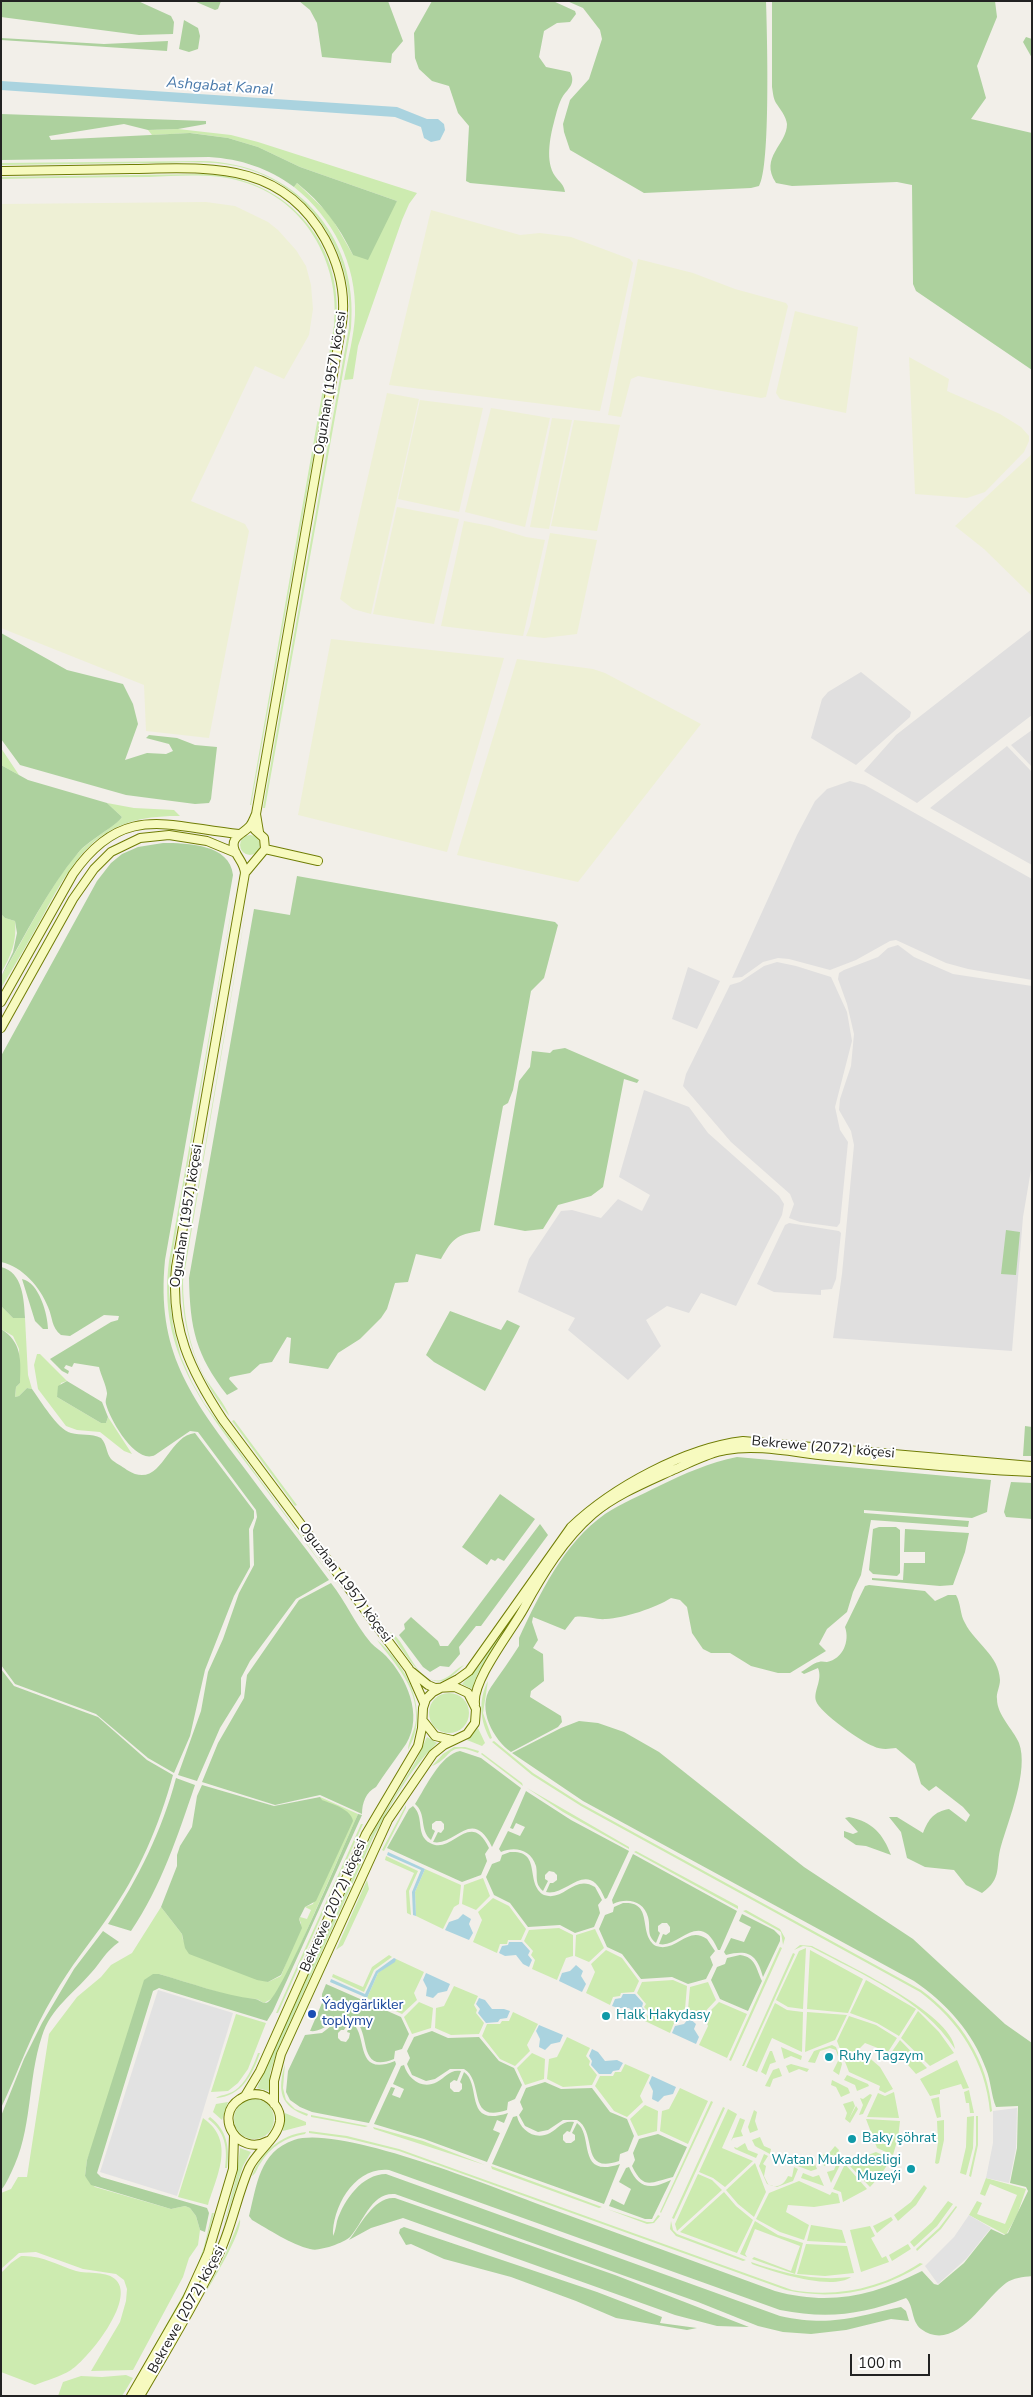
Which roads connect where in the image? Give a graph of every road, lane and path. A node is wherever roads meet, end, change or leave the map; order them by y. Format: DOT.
graph roads {
  1 [pos="1,171"];
  2 [pos="256,814"];
  3 [pos="242,832"];
  4 [pos="259,832"];
  5 [pos="265,849"];
  6 [pos="238,856"];
  7 [pos="258,859"];
  8 [pos="318,861"];
  9 [pos="245,874"];
  10 [pos="1,1002"];
  11 [pos="1,1028"];
  12 [pos="1032,1466"];
  13 [pos="1032,1472"];
  14 [pos="410,1670"];
  15 [pos="446,1686"];
  16 [pos="424,1703"];
  17 [pos="475,1704"];
  18 [pos="423,1717"];
  19 [pos="454,1740"];
  20 [pos="245,2096"];
  21 [pos="274,2104"];
  22 [pos="234,2135"];
  23 [pos="268,2141"];
  24 [pos="131,2396"];
  25 [pos="140,2396"];
  1 -- 2 [label="main road, Oguzhan (1957) köçesi"];
  2 -- 3 [label="main road, Oguzhan (1957) köçesi"];
  2 -- 4 [label="main road, Oguzhan (1957) köçesi"];
  3 -- 4 [label="main road"];
  3 -- 6 [label="main road, Oguzhan (1957) köçesi"];
  3 -- 10 [label="main road"];
  4 -- 5 [label="main road, Oguzhan (1957) köçesi"];
  5 -- 7 [label="main road"];
  5 -- 8 [label="main road"];
  6 -- 7 [label="main road"];
  6 -- 9 [label="main road, Oguzhan (1957) köçesi"];
  6 -- 11 [label="main road"];
  7 -- 9 [label="main road"];
  9 -- 14 [label="main road, Oguzhan (1957) köçesi"];
  12 -- 15 [label="main road, Bekrewe (2072) köçesi"];
  13 -- 17 [label="main road, Bekrewe (2072) köçesi"];
  14 -- 15 [label="main road, Oguzhan (1957) köçesi"];
  14 -- 16 [label="main road, Oguzhan (1957) köçesi"];
  15 -- 16 [label="main road, Bekrewe (2072) köçesi"];
  15 -- 17 [label="main road"];
  16 -- 18 [label="main road, Bekrewe (2072) köçesi"];
  17 -- 19 [label="main road, Bekrewe (2072) köçesi"];
  18 -- 19 [label="main road"];
  18 -- 20 [label="main road, Bekrewe (2072) köçesi"];
  19 -- 21 [label="main road, Bekrewe (2072) köçesi"];
  20 -- 21 [label="main road"];
  20 -- 22 [label="main road, Bekrewe (2072) köçesi"];
  21 -- 23 [label="main road, Bekrewe (2072) köçesi"];
  22 -- 23 [label="main road"];
  22 -- 24 [label="main road, Bekrewe (2072) köçesi"];
  23 -- 25 [label="main road, Bekrewe (2072) köçesi"];
}
